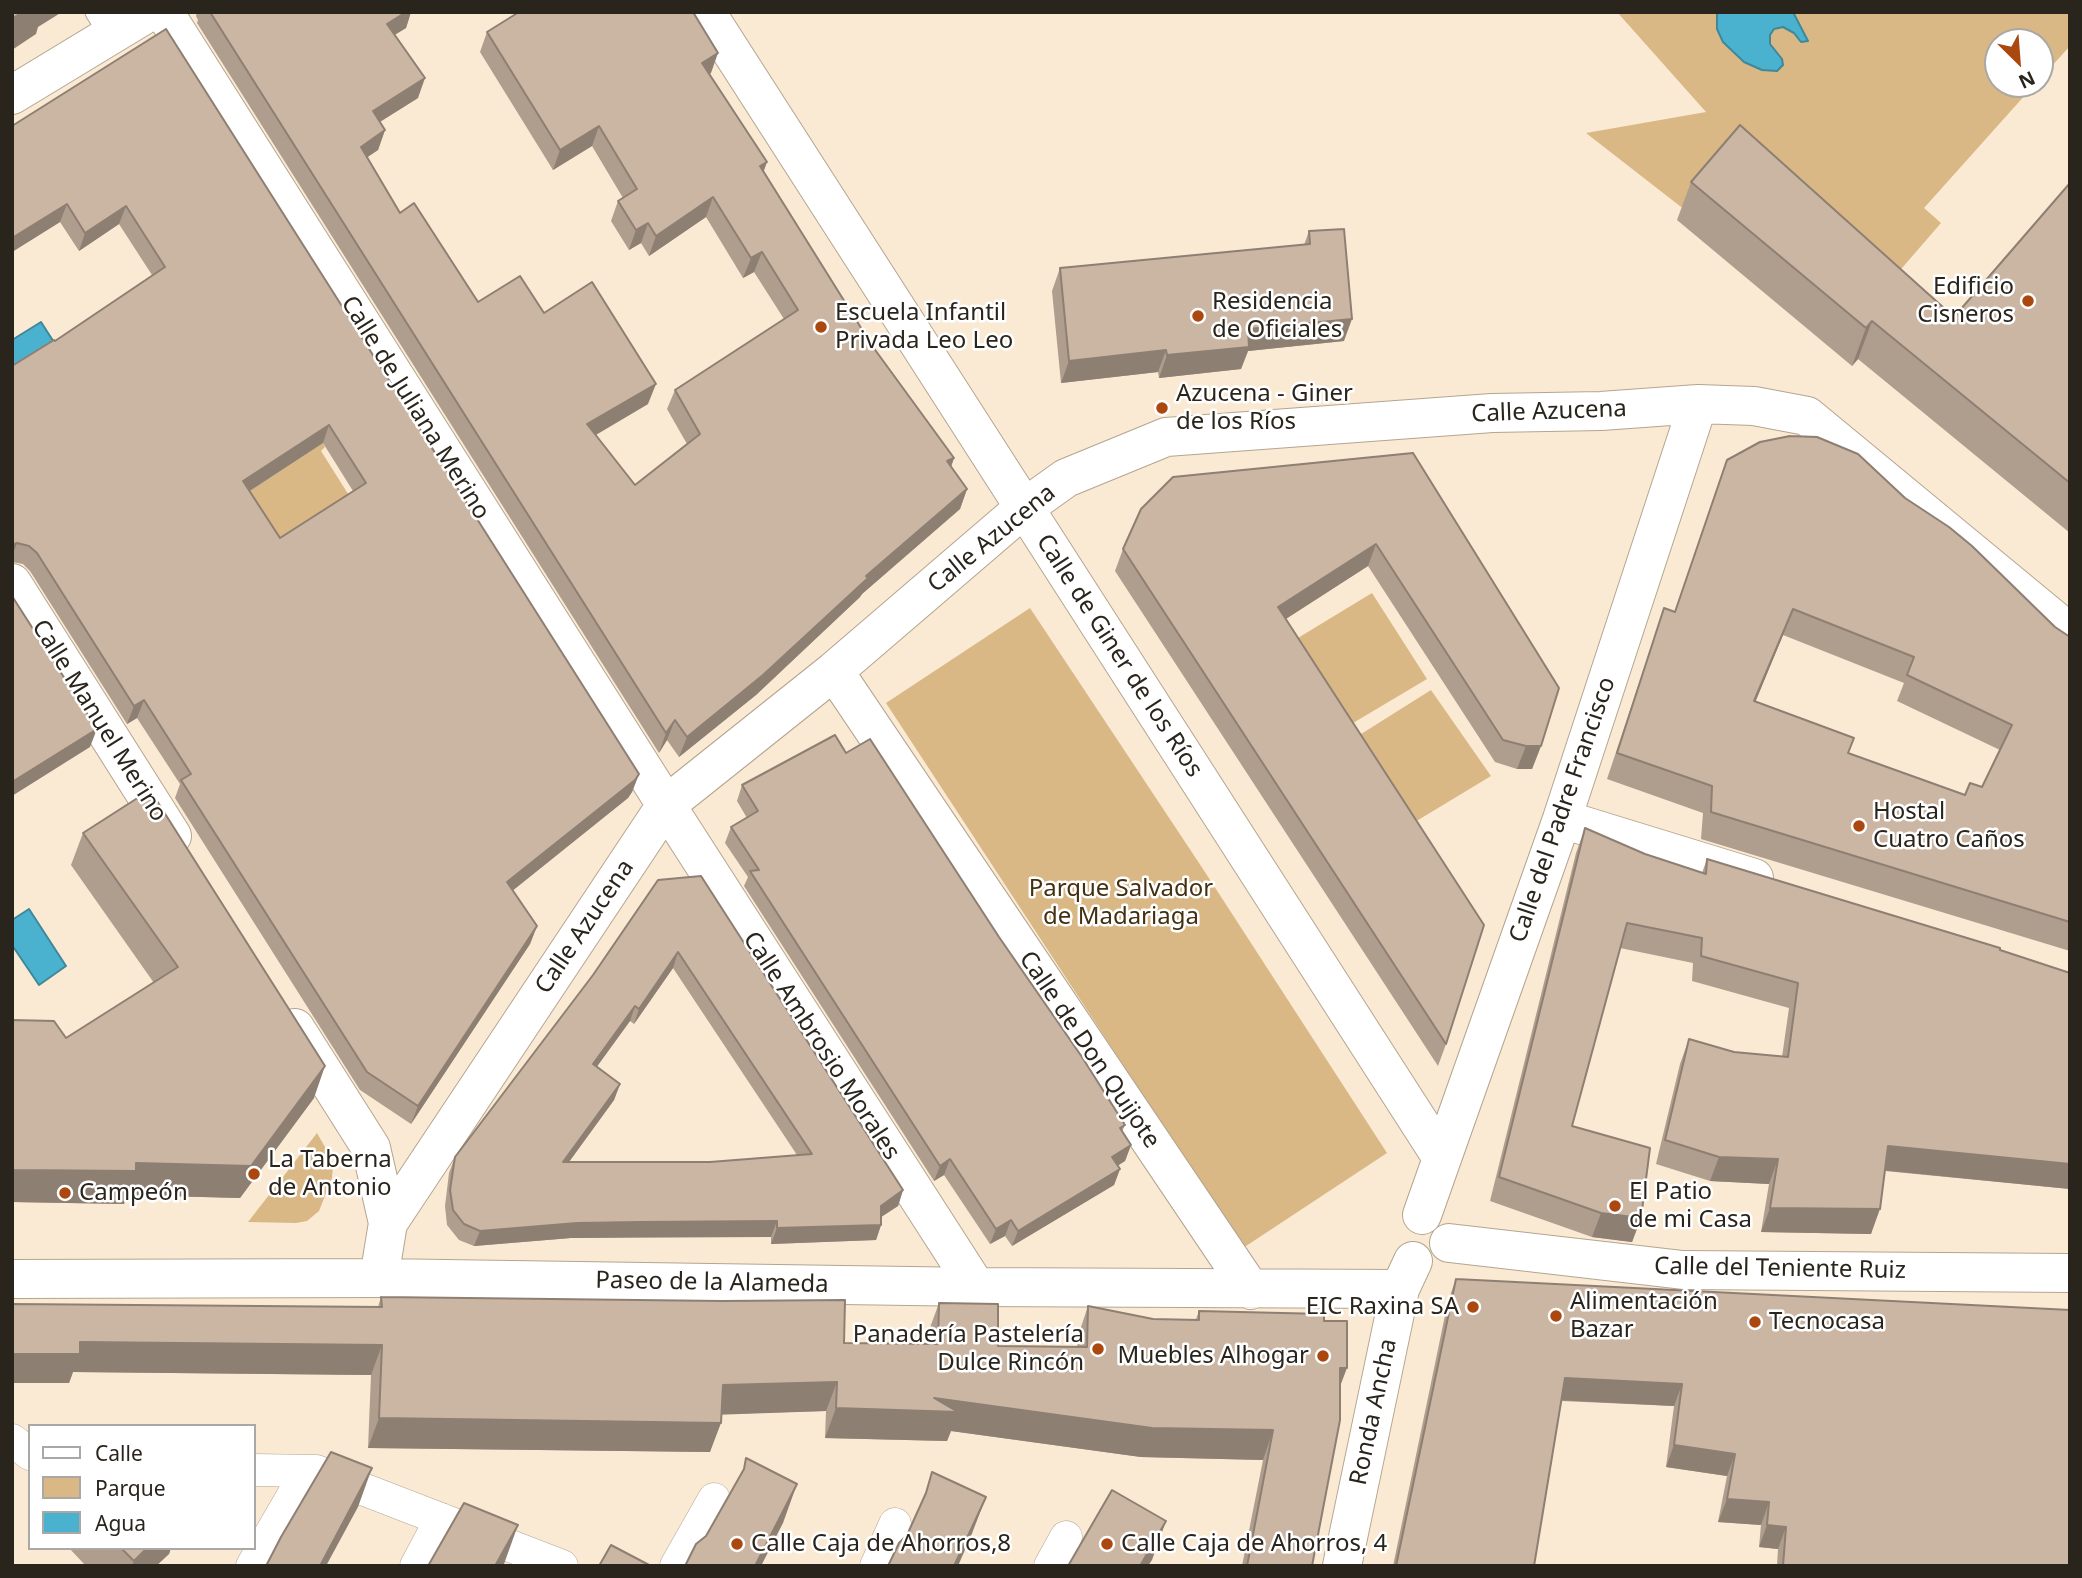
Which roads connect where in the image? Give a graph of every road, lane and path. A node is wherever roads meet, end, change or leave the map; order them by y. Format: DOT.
graph roads {
  1 [pos="149,12"];
  2 [pos="164,12"];
  3 [pos="706,12"];
  4 [pos="103,24"];
  5 [pos="12,95"];
  6 [pos="1698,404"];
  7 [pos="1024,508"];
  8 [pos="12,583"];
  9 [pos="2070,633"];
  10 [pos="834,671"];
  11 [pos="666,804"];
  12 [pos="1562,819"];
  13 [pos="191,866"];
  14 [pos="1789,888"];
  15 [pos="274,995"];
  16 [pos="1442,1157"];
  17 [pos="1422,1215"];
  18 [pos="388,1223"];
  19 [pos="1449,1243"];
  20 [pos="2070,1273"];
  21 [pos="16,1275"];
  22 [pos="1406,1275"];
  23 [pos="379,1278"];
  24 [pos="976,1287"];
  25 [pos="1251,1290"];
  26 [pos="12,1440"];
  27 [pos="28,1452"];
  28 [pos="256,1469"];
  29 [pos="307,1471"];
  30 [pos="714,1499"];
  31 [pos="442,1519"];
  32 [pos="895,1524"];
  33 [pos="1066,1537"];
  34 [pos="252,1566"];
  35 [pos="416,1566"];
  36 [pos="562,1566"];
  37 [pos="676,1566"];
  38 [pos="876,1566"];
  39 [pos="1050,1566"];
  40 [pos="1342,1566"];
  1 -- 4 [label="street"];
  2 -- 11 [label="street, Calle de Juliana Merino"];
  3 -- 7 [label="street, Calle de Giner de los Ríos"];
  4 -- 5 [label="street"];
  6 -- 7 [label="street, Calle Azucena"];
  6 -- 9 [label="street, Calle Azucena"];
  6 -- 12 [label="street, Calle del Padre Francisco"];
  7 -- 10 [label="street, Calle Azucena"];
  7 -- 16 [label="street, Calle de Giner de los Ríos"];
  8 -- 13 [label="street, Calle Manuel Merino"];
  10 -- 11 [label="street, Calle Azucena"];
  10 -- 25 [label="street, Calle de Don Quijote"];
  11 -- 18 [label="street, Calle Azucena"];
  11 -- 24 [label="street, Calle Ambrosio Morales"];
  12 -- 14 [label="street"];
  12 -- 16 [label="street, Calle del Padre Francisco"];
  15 -- 18 [label="street"];
  16 -- 17 [label="street, Calle del Padre Francisco"];
  17 -- 19 [label="street"];
  17 -- 22 [label="street"];
  18 -- 23 [label="street, Calle Azucena"];
  19 -- 20 [label="street, Calle del Teniente Ruiz"];
  19 -- 22 [label="street, Paseo de la Alameda"];
  21 -- 23 [label="street, Paseo de la Alameda"];
  22 -- 25 [label="street, Paseo de la Alameda"];
  22 -- 40 [label="street, Ronda Ancha"];
  23 -- 24 [label="street, Paseo de la Alameda"];
  24 -- 25 [label="street, Paseo de la Alameda"];
  26 -- 27 [label="street"];
  28 -- 29 [label="street"];
  29 -- 31 [label="street"];
  29 -- 34 [label="street"];
  30 -- 37 [label="street"];
  31 -- 35 [label="street"];
  31 -- 36 [label="street"];
  32 -- 38 [label="street"];
  33 -- 39 [label="street"];
}
